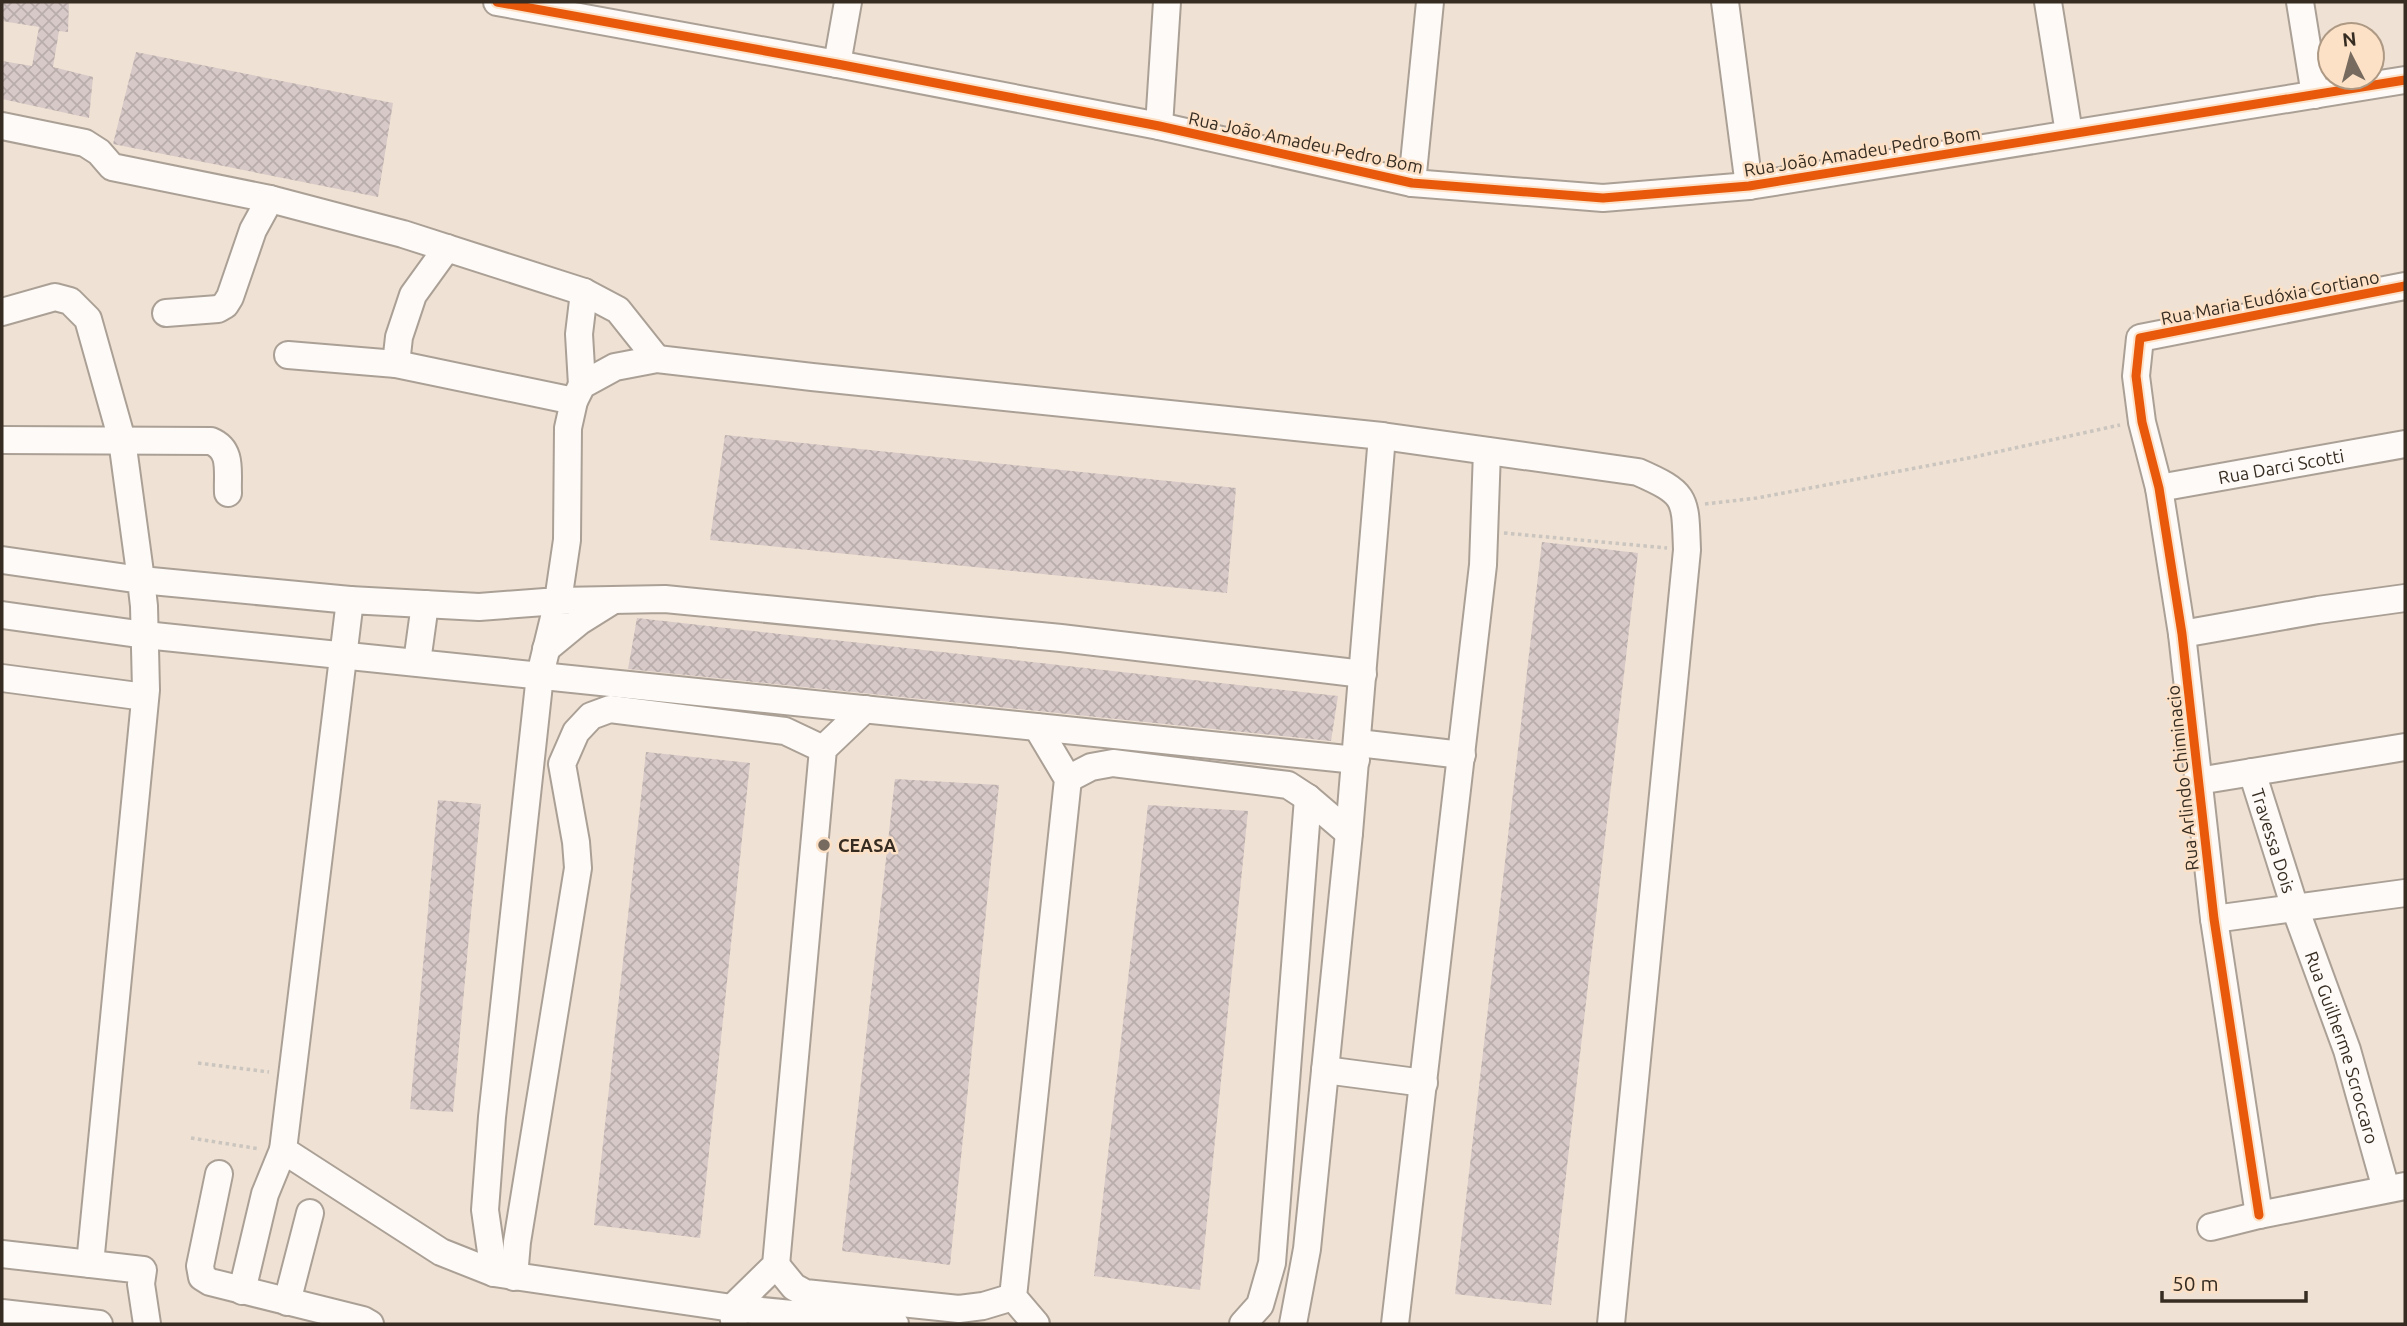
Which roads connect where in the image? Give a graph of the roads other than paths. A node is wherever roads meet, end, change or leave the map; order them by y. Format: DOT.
graph roads {
  1 [pos="497,2"];
  2 [pos="848,2"];
  3 [pos="1167,2"];
  4 [pos="1430,2"];
  5 [pos="1725,2"];
  6 [pos="2048,2"];
  7 [pos="2300,2"];
  8 [pos="536,5"];
  9 [pos="837,64"];
  10 [pos="2405,80"];
  11 [pos="2315,95"];
  12 [pos="2,126"];
  13 [pos="1159,126"];
  14 [pos="2069,133"];
  15 [pos="1412,183"];
  16 [pos="1749,186"];
  17 [pos="270,199"];
  18 [pos="447,248"];
  19 [pos="2405,286"];
  20 [pos="584,292"];
  21 [pos="2,312"];
  22 [pos="166,313"];
  23 [pos="2140,338"];
  24 [pos="288,355"];
  25 [pos="657,359"];
  26 [pos="396,365"];
  27 [pos="578,393"];
  28 [pos="1382,436"];
  29 [pos="2,440"];
  30 [pos="122,440"];
  31 [pos="2405,444"];
  32 [pos="1487,451"];
  33 [pos="2159,488"];
  34 [pos="228,493"];
  35 [pos="2,560"];
  36 [pos="141,580"];
  37 [pos="2405,598"];
  38 [pos="350,600"];
  39 [pos="613,600"];
  40 [pos="558,601"];
  41 [pos="425,604"];
  42 [pos="2,615"];
  43 [pos="2182,634"];
  44 [pos="145,635"];
  45 [pos="546,649"];
  46 [pos="344,654"];
  47 [pos="417,662"];
  48 [pos="1363,674"];
  49 [pos="540,675"];
  50 [pos="2,678"];
  51 [pos="145,697"];
  52 [pos="865,709"];
  53 [pos="1037,727"];
  54 [pos="2405,747"];
  55 [pos="823,749"];
  56 [pos="1357,751"];
  57 [pos="1462,755"];
  58 [pos="531,757"];
  59 [pos="562,764"];
  60 [pos="2252,772"];
  61 [pos="1068,779"];
  62 [pos="2199,781"];
  63 [pos="1308,797"];
  64 [pos="1349,833"];
  65 [pos="2405,893"];
  66 [pos="2295,908"];
  67 [pos="2214,919"];
  68 [pos="1325,1070"];
  69 [pos="1424,1083"];
  70 [pos="283,1150"];
  71 [pos="219,1174"];
  72 [pos="2396,1188"];
  73 [pos="310,1213"];
  74 [pos="2259,1215"];
  75 [pos="2211,1227"];
  76 [pos="2,1254"];
  77 [pos="90,1264"];
  78 [pos="776,1265"];
  79 [pos="504,1275"];
  80 [pos="242,1291"];
  81 [pos="1013,1297"];
  82 [pos="287,1302"];
  83 [pos="2,1314"];
  84 [pos="733,1316"];
  85 [pos="36,1320"];
  86 [pos="99,1324"];
  87 [pos="147,1324"];
  88 [pos="370,1324"];
  89 [pos="895,1324"];
  90 [pos="1035,1324"];
  91 [pos="1243,1324"];
  92 [pos="1293,1324"];
  93 [pos="1395,1324"];
  94 [pos="1611,1324"];
  1 -- 8 [label="street, Rua João Amadeu Pedro Bom"];
  2 -- 9 [label="street"];
  3 -- 13 [label="street"];
  4 -- 15 [label="street"];
  5 -- 16 [label="street"];
  6 -- 14 [label="street"];
  7 -- 11 [label="street"];
  8 -- 9 [label="street, Rua João Amadeu Pedro Bom"];
  9 -- 13 [label="street, Rua João Amadeu Pedro Bom"];
  10 -- 11 [label="street, Rua João Amadeu Pedro Bom"];
  11 -- 14 [label="street, Rua João Amadeu Pedro Bom"];
  12 -- 17 [label="street"];
  13 -- 15 [label="street, Rua João Amadeu Pedro Bom"];
  14 -- 16 [label="street, Rua João Amadeu Pedro Bom"];
  15 -- 16 [label="street, Rua João Amadeu Pedro Bom"];
  17 -- 18 [label="street"];
  17 -- 22 [label="street"];
  18 -- 20 [label="street"];
  18 -- 26 [label="street"];
  19 -- 23 [label="street, Rua Maria Eudóxia Cortiano"];
  20 -- 25 [label="street"];
  20 -- 27 [label="street"];
  21 -- 30 [label="street"];
  23 -- 33 [label="street, Rua Arlindo Chiminacio"];
  24 -- 26 [label="street"];
  25 -- 27 [label="street"];
  25 -- 28 [label="street"];
  26 -- 27 [label="street"];
  27 -- 40 [label="street"];
  28 -- 32 [label="street"];
  28 -- 48 [label="street"];
  29 -- 30 [label="street"];
  30 -- 34 [label="street"];
  30 -- 36 [label="street"];
  31 -- 33 [label="street, Rua Darci Scotti"];
  32 -- 57 [label="street"];
  32 -- 94 [label="street"];
  33 -- 43 [label="street, Rua Arlindo Chiminacio"];
  35 -- 36 [label="street"];
  36 -- 38 [label="street"];
  36 -- 44 [label="street"];
  37 -- 43 [label="street"];
  38 -- 41 [label="street"];
  38 -- 46 [label="street"];
  39 -- 40 [label="street"];
  39 -- 45 [label="street"];
  39 -- 48 [label="street"];
  40 -- 41 [label="street"];
  40 -- 45 [label="street"];
  41 -- 47 [label="street"];
  42 -- 44 [label="street"];
  43 -- 62 [label="street, Rua Arlindo Chiminacio"];
  44 -- 46 [label="street"];
  44 -- 51 [label="street"];
  45 -- 49 [label="street"];
  46 -- 47 [label="street"];
  46 -- 70 [label="street"];
  47 -- 49 [label="street"];
  48 -- 56 [label="street"];
  49 -- 52 [label="street"];
  49 -- 58 [label="street"];
  50 -- 51 [label="street"];
  51 -- 77 [label="street"];
  52 -- 53 [label="street"];
  52 -- 55 [label="street"];
  53 -- 56 [label="street"];
  53 -- 61 [label="street"];
  54 -- 60 [label="street"];
  55 -- 59 [label="street"];
  55 -- 78 [label="street"];
  56 -- 57 [label="street"];
  56 -- 64 [label="street"];
  57 -- 69 [label="street"];
  58 -- 59 [label="street"];
  58 -- 79 [label="street"];
  59 -- 79 [label="street"];
  60 -- 62 [label="street"];
  60 -- 66 [label="street, Travessa Dois"];
  61 -- 63 [label="street"];
  61 -- 81 [label="street"];
  62 -- 67 [label="street, Rua Arlindo Chiminacio"];
  63 -- 64 [label="street"];
  63 -- 91 [label="street"];
  64 -- 68 [label="street"];
  65 -- 66 [label="street"];
  66 -- 67 [label="street"];
  66 -- 72 [label="street, Rua Guilherme Scroccaro"];
  67 -- 74 [label="street, Rua Arlindo Chiminacio"];
  68 -- 69 [label="street"];
  68 -- 92 [label="street"];
  69 -- 93 [label="street"];
  70 -- 79 [label="street"];
  70 -- 80 [label="street"];
  71 -- 80 [label="street"];
  72 -- 74 [label="street"];
  73 -- 82 [label="street"];
  74 -- 75 [label="street"];
  76 -- 77 [label="street"];
  77 -- 87 [label="street"];
  78 -- 81 [label="street"];
  78 -- 84 [label="street"];
  79 -- 84 [label="street"];
  80 -- 82 [label="street"];
  81 -- 90 [label="street"];
  82 -- 88 [label="street"];
  83 -- 85 [label="street"];
  84 -- 89 [label="street"];
  85 -- 86 [label="street"];
}
